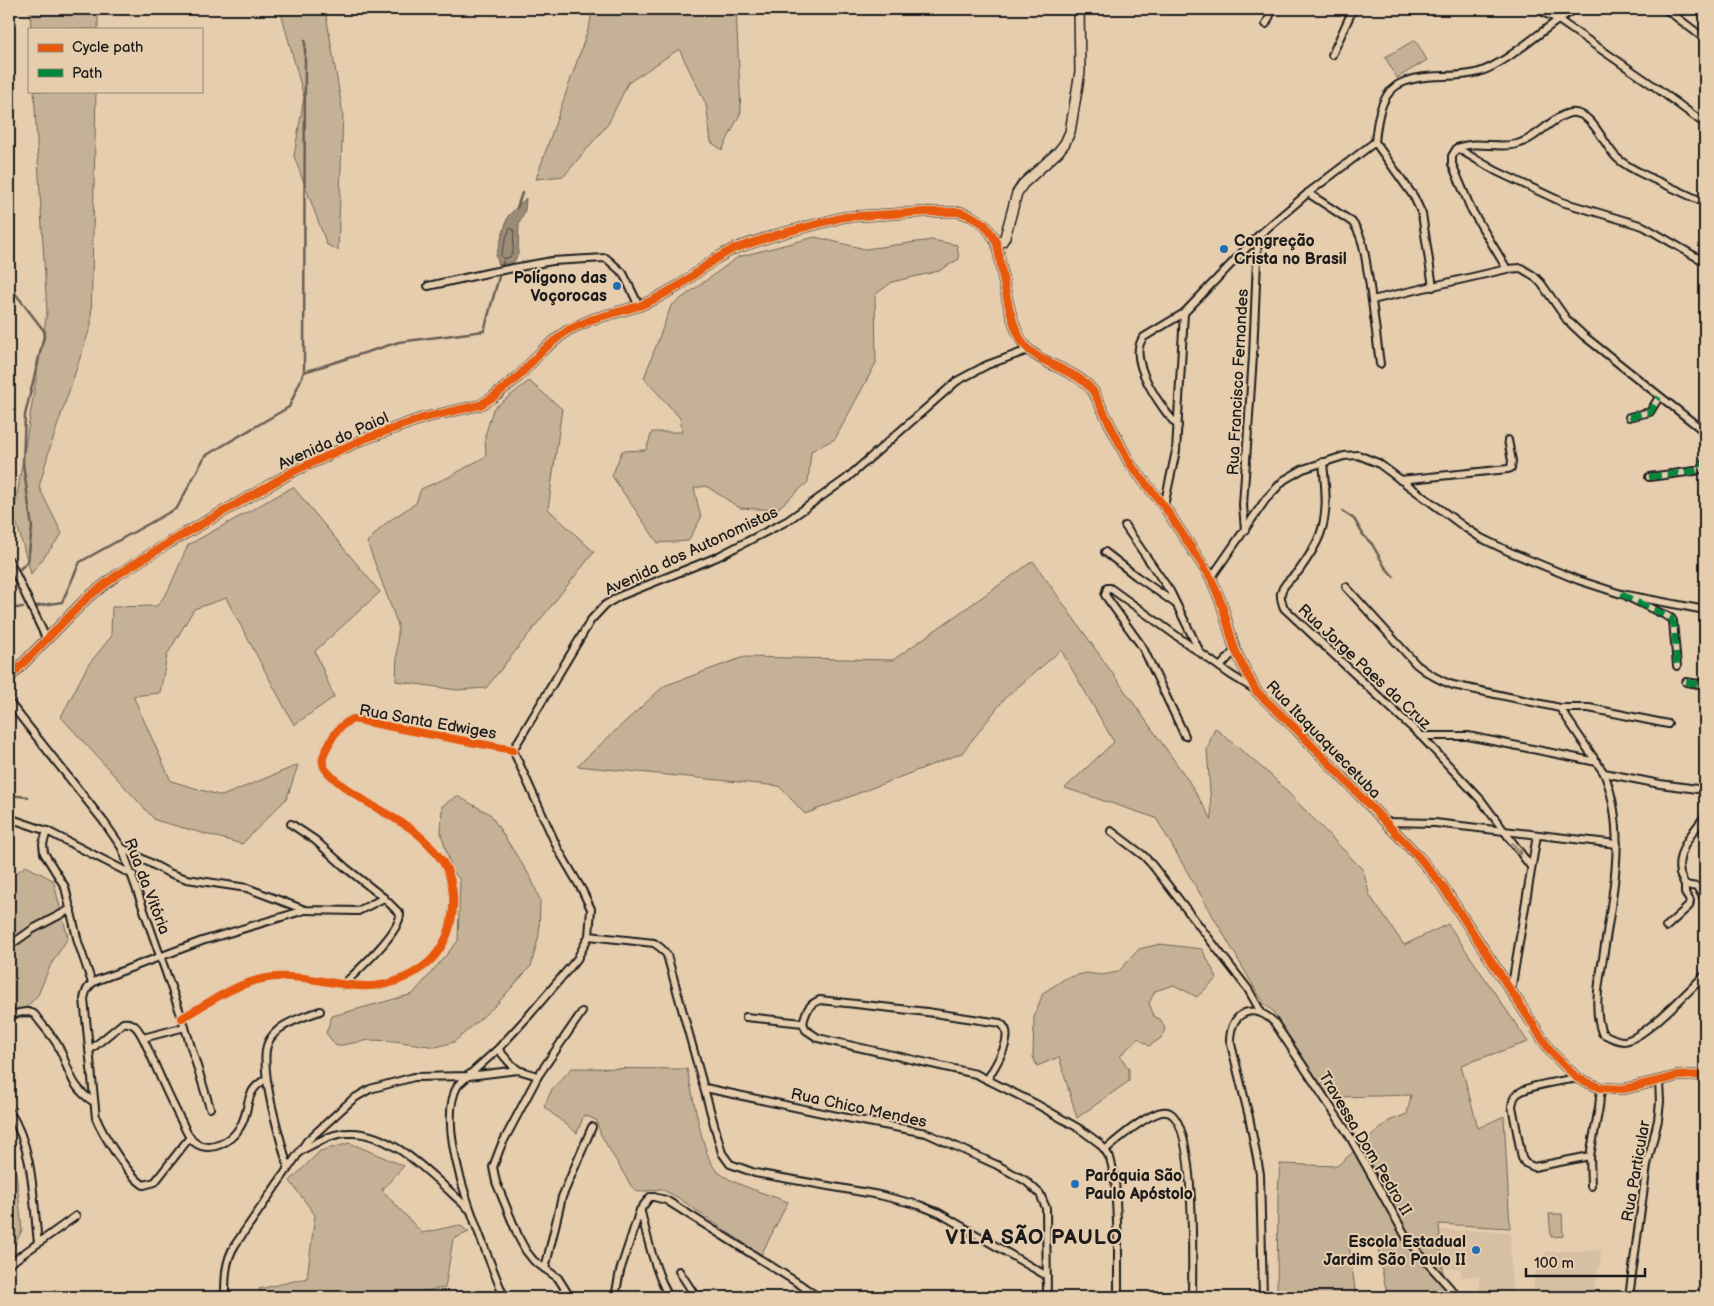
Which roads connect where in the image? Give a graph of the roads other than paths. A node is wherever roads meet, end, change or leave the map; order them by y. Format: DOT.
graph roads {
  1 [pos="1080,9"];
  2 [pos="1273,9"];
  3 [pos="1353,9"];
  4 [pos="1537,9"];
  5 [pos="1575,9"];
  6 [pos="1666,9"];
  7 [pos="1557,19"];
  8 [pos="1266,24"];
  9 [pos="1705,39"];
  10 [pos="1332,55"];
  11 [pos="1705,124"];
  12 [pos="1375,142"];
  13 [pos="1457,148"];
  14 [pos="1308,193"];
  15 [pos="1705,203"];
  16 [pos="1258,236"];
  17 [pos="997,244"];
  18 [pos="1705,262"];
  19 [pos="1507,269"];
  20 [pos="428,286"];
  21 [pos="1433,287"];
  22 [pos="1372,300"];
  23 [pos="640,306"];
  24 [pos="1184,313"];
  25 [pos="1028,350"];
  26 [pos="1380,364"];
  27 [pos="1659,397"];
  28 [pos="1629,417"];
  29 [pos="1178,426"];
  30 [pos="1705,432"];
  31 [pos="1508,440"];
  32 [pos="1323,462"];
  33 [pos="1705,462"];
  34 [pos="1649,477"];
  35 [pos="1400,480"];
  36 [pos="1164,506"];
  37 [pos="1125,526"];
  38 [pos="1245,530"];
  39 [pos="1105,552"];
  40 [pos="9,560"];
  41 [pos="1211,578"];
  42 [pos="1346,587"];
  43 [pos="1621,594"];
  44 [pos="1177,604"];
  45 [pos="1705,610"];
  46 [pos="47,640"];
  47 [pos="1235,650"];
  48 [pos="1199,651"];
  49 [pos="1677,666"];
  50 [pos="1220,667"];
  51 [pos="9,678"];
  52 [pos="1686,682"];
  53 [pos="1705,684"];
  54 [pos="1256,691"];
  55 [pos="9,702"];
  56 [pos="1560,708"];
  57 [pos="1668,724"];
  58 [pos="1186,736"];
  59 [pos="1421,736"];
  60 [pos="513,750"];
  61 [pos="1597,762"];
  62 [pos="1604,773"];
  63 [pos="1705,790"];
  64 [pos="1705,816"];
  65 [pos="9,818"];
  66 [pos="1386,822"];
  67 [pos="291,824"];
  68 [pos="47,831"];
  69 [pos="1111,831"];
  70 [pos="1503,831"];
  71 [pos="1536,835"];
  72 [pos="1617,844"];
  73 [pos="122,848"];
  74 [pos="1531,867"];
  75 [pos="133,875"];
  76 [pos="1685,885"];
  77 [pos="384,898"];
  78 [pos="1704,898"];
  79 [pos="71,909"];
  80 [pos="305,910"];
  81 [pos="1666,927"];
  82 [pos="589,936"];
  83 [pos="9,946"];
  84 [pos="160,956"];
  85 [pos="1705,975"];
  86 [pos="92,983"];
  87 [pos="343,985"];
  88 [pos="1511,993"];
  89 [pos="320,1011"];
  90 [pos="582,1012"];
  91 [pos="1261,1012"];
  92 [pos="9,1015"];
  93 [pos="746,1017"];
  94 [pos="182,1018"];
  95 [pos="803,1023"];
  96 [pos="185,1027"];
  97 [pos="143,1038"];
  98 [pos="498,1049"];
  99 [pos="90,1050"];
  100 [pos="518,1070"];
  101 [pos="470,1076"];
  102 [pos="538,1076"];
  103 [pos="1705,1076"];
  104 [pos="1577,1078"];
  105 [pos="266,1079"];
  106 [pos="987,1080"];
  107 [pos="1660,1080"];
  108 [pos="704,1088"];
  109 [pos="1601,1088"];
  110 [pos="94,1102"];
  111 [pos="210,1108"];
  112 [pos="9,1111"];
  113 [pos="592,1128"];
  114 [pos="190,1137"];
  115 [pos="302,1150"];
  116 [pos="1105,1150"];
  117 [pos="1590,1156"];
  118 [pos="288,1168"];
  119 [pos="1591,1186"];
  120 [pos="470,1210"];
  121 [pos="640,1210"];
  122 [pos="76,1216"];
  123 [pos="38,1243"];
  124 [pos="9,1264"];
  125 [pos="545,1269"];
  126 [pos="679,1271"];
  127 [pos="1047,1276"];
  128 [pos="225,1297"];
  129 [pos="504,1297"];
  130 [pos="570,1297"];
  131 [pos="615,1297"];
  132 [pos="669,1297"];
  133 [pos="696,1297"];
  134 [pos="818,1297"];
  135 [pos="1047,1297"];
  136 [pos="1118,1297"];
  137 [pos="1192,1297"];
  138 [pos="1263,1297"];
  139 [pos="1458,1297"];
  140 [pos="1629,1297"];
  1 -- 17 [label="street"];
  2 -- 8 [label="street"];
  3 -- 10 [label="street"];
  4 -- 7 [label="street"];
  5 -- 7 [label="street"];
  6 -- 9 [label="street"];
  7 -- 11 [label="street"];
  7 -- 12 [label="street"];
  12 -- 14 [label="street"];
  12 -- 21 [label="street"];
  13 -- 15 [label="street"];
  13 -- 18 [label="street"];
  13 -- 19 [label="street"];
  14 -- 16 [label="street"];
  14 -- 22 [label="street"];
  16 -- 24 [label="street"];
  16 -- 38 [label="street, Rua Francisco Fernandes"];
  17 -- 23 [label="street, Avenida do Paiol"];
  17 -- 25 [label="street"];
  19 -- 21 [label="street"];
  19 -- 27 [label="street"];
  20 -- 23 [label="street"];
  21 -- 22 [label="street"];
  22 -- 26 [label="street"];
  23 -- 46 [label="street, Avenida do Paiol"];
  24 -- 29 [label="street"];
  24 -- 29 [label="street"];
  25 -- 36 [label="street, Rua Itaquaquecetuba"];
  25 -- 60 [label="street, Avenida dos Autonomistas"];
  27 -- 28 [label="street"];
  27 -- 30 [label="street"];
  29 -- 36 [label="street"];
  31 -- 35 [label="street"];
  32 -- 35 [label="street"];
  32 -- 38 [label="street"];
  32 -- 59 [label="street, Rua Jorge Paes da Cruz"];
  33 -- 34 [label="street"];
  35 -- 43 [label="street"];
  36 -- 41 [label="street, Rua Itaquaquecetuba"];
  37 -- 44 [label="street"];
  38 -- 41 [label="street"];
  39 -- 44 [label="street"];
  40 -- 46 [label="street"];
  41 -- 47 [label="street, Rua Itaquaquecetuba"];
  42 -- 56 [label="street"];
  43 -- 45 [label="street"];
  43 -- 49 [label="street"];
  44 -- 48 [label="street"];
  46 -- 51 [label="street, Avenida do Paiol"];
  47 -- 50 [label="street"];
  47 -- 54 [label="street, Rua Itaquaquecetuba"];
  48 -- 50 [label="street"];
  48 -- 58 [label="street"];
  50 -- 54 [label="street"];
  52 -- 53 [label="street"];
  54 -- 66 [label="street, Rua Itaquaquecetuba"];
  55 -- 73 [label="street, Rua da Vitória"];
  56 -- 57 [label="street"];
  56 -- 61 [label="street"];
  59 -- 61 [label="street"];
  59 -- 70 [label="street, Rua Jorge Paes da Cruz"];
  60 -- 82 [label="street"];
  60 -- 87 [label="street, Rua Santa Edwiges"];
  61 -- 62 [label="street"];
  62 -- 63 [label="street"];
  62 -- 72 [label="street"];
  64 -- 76 [label="street"];
  65 -- 68 [label="street"];
  66 -- 70 [label="street"];
  66 -- 88 [label="street, Rua Itaquaquecetuba"];
  67 -- 77 [label="street"];
  68 -- 75 [label="street"];
  68 -- 79 [label="street"];
  69 -- 91 [label="street"];
  70 -- 71 [label="street"];
  70 -- 74 [label="street, Rua Jorge Paes da Cruz, one-way"];
  71 -- 72 [label="street"];
  71 -- 74 [label="street"];
  72 -- 85 [label="street"];
  73 -- 75 [label="street, Rua da Vitória"];
  73 -- 80 [label="street"];
  74 -- 88 [label="street"];
  75 -- 84 [label="street, Rua da Vitória"];
  76 -- 78 [label="street"];
  76 -- 81 [label="street"];
  77 -- 80 [label="street"];
  77 -- 87 [label="street"];
  79 -- 83 [label="street"];
  79 -- 86 [label="street"];
  80 -- 84 [label="street"];
  82 -- 98 [label="street"];
  82 -- 108 [label="street"];
  84 -- 86 [label="street"];
  84 -- 94 [label="street, Rua da Vitória"];
  86 -- 99 [label="street"];
  87 -- 94 [label="street, Rua Santa Edwiges"];
  88 -- 104 [label="street, Rua Itaquaquecetuba"];
  89 -- 105 [label="street"];
  90 -- 102 [label="street"];
  91 -- 138 [label="street"];
  91 -- 139 [label="street, Travessa Dom Pedro II"];
  92 -- 110 [label="street"];
  93 -- 95 [label="street"];
  94 -- 96 [label="street, Rua da Vitória"];
  95 -- 106 [label="street"];
  95 -- 106 [label="street"];
  96 -- 97 [label="street"];
  96 -- 111 [label="street, Rua da Vitória"];
  97 -- 99 [label="street"];
  97 -- 114 [label="street"];
  98 -- 100 [label="street"];
  98 -- 101 [label="street"];
  99 -- 110 [label="street"];
  100 -- 101 [label="street"];
  100 -- 102 [label="street"];
  101 -- 115 [label="street"];
  101 -- 120 [label="street"];
  102 -- 125 [label="street"];
  103 -- 107 [label="street, Rua Itaquaquecetuba"];
  104 -- 109 [label="street, Rua Itaquaquecetuba"];
  104 -- 117 [label="street"];
  105 -- 114 [label="street"];
  105 -- 118 [label="street"];
  106 -- 116 [label="street"];
  107 -- 109 [label="street, Rua Itaquaquecetuba"];
  107 -- 140 [label="street, Rua Particular"];
  108 -- 127 [label="street"];
  108 -- 127 [label="street, Rua Chico Mendes"];
  109 -- 117 [label="street"];
  110 -- 114 [label="street"];
  112 -- 123 [label="street"];
  113 -- 125 [label="street"];
  115 -- 118 [label="street"];
  115 -- 120 [label="street"];
  116 -- 136 [label="street"];
  116 -- 137 [label="street"];
  117 -- 119 [label="street"];
  118 -- 128 [label="street"];
  120 -- 129 [label="street"];
  121 -- 131 [label="street"];
  121 -- 132 [label="street"];
  121 -- 134 [label="street"];
  122 -- 123 [label="street"];
  123 -- 124 [label="street"];
  125 -- 130 [label="street"];
  126 -- 133 [label="street"];
  127 -- 135 [label="street, Rua Chico Mendes"];
}
